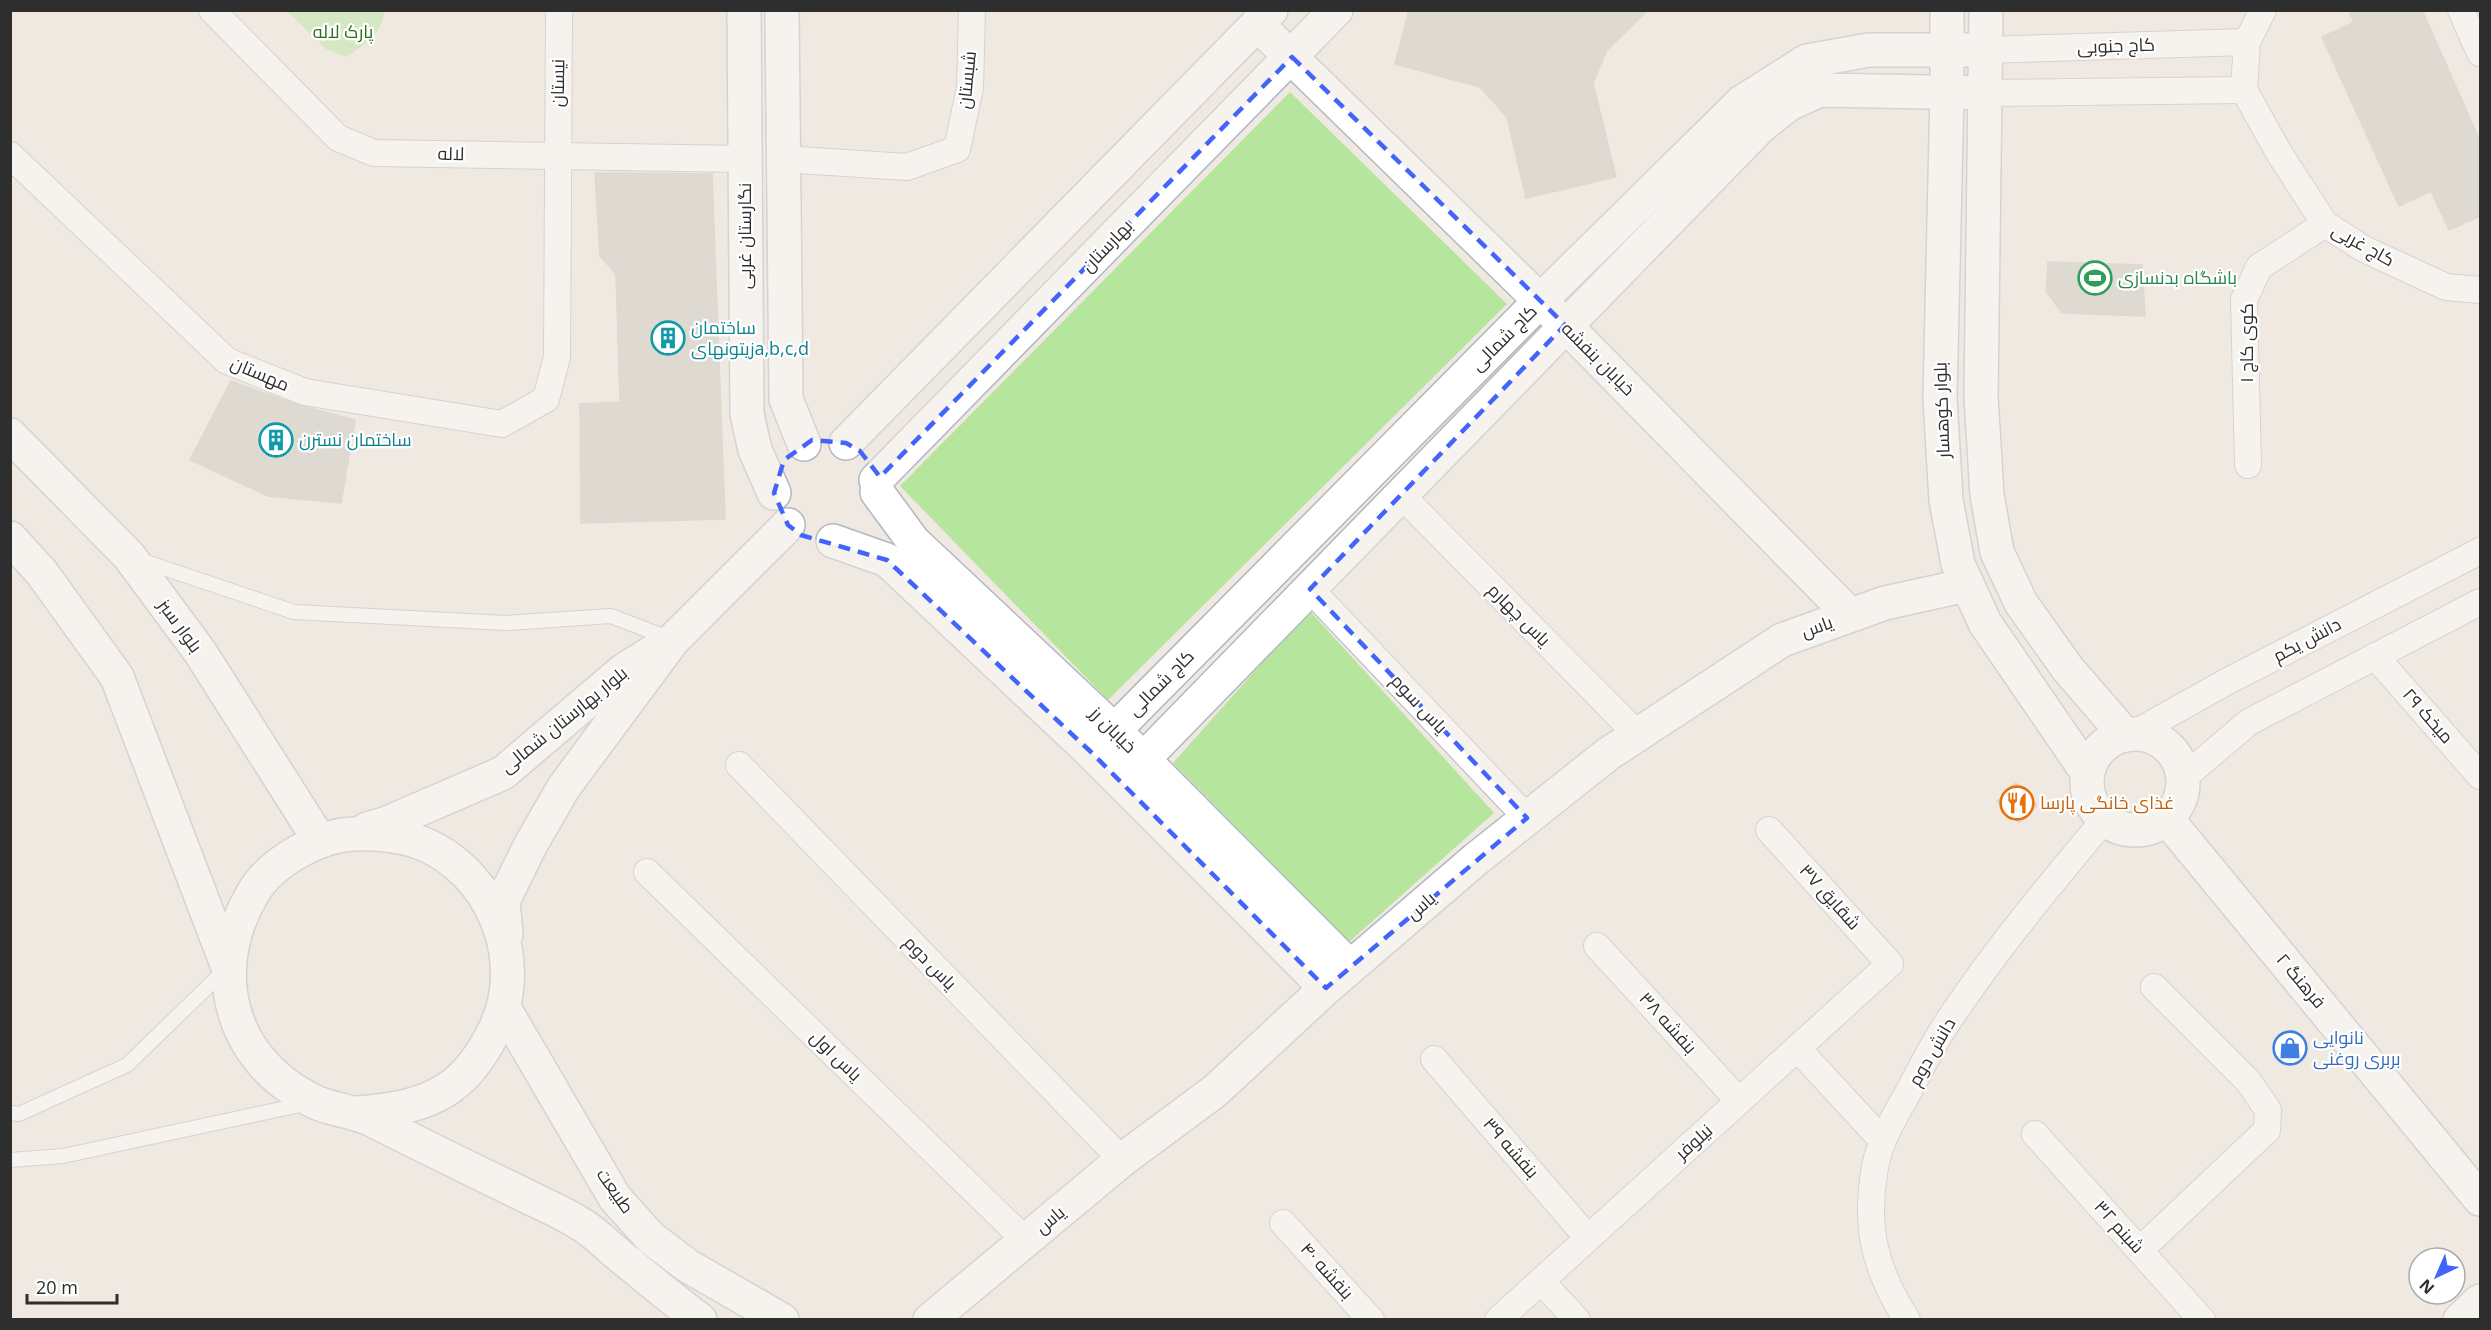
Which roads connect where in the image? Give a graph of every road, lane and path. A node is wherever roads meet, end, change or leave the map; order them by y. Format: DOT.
graph roads {
  1 [pos="212,10"];
  2 [pos="559,10"];
  3 [pos="744,10"];
  4 [pos="782,10"];
  5 [pos="972,10"];
  6 [pos="1336,10"];
  7 [pos="1947,10"];
  8 [pos="1986,10"];
  9 [pos="2263,10"];
  10 [pos="2461,10"];
  11 [pos="1258,15"];
  12 [pos="2247,42"];
  13 [pos="1986,50"];
  14 [pos="1947,51"];
  15 [pos="2481,53"];
  16 [pos="1292,57"];
  17 [pos="2244,90"];
  18 [pos="1947,92"];
  19 [pos="1985,93"];
  20 [pos="10,155"];
  21 [pos="556,156"];
  22 [pos="745,159"];
  23 [pos="783,159"];
  24 [pos="2325,224"];
  25 [pos="2481,290"];
  26 [pos="1540,301"];
  27 [pos="1565,325"];
  28 [pos="546,399"];
  29 [pos="10,435"];
  30 [pos="846,442"];
  31 [pos="804,444"];
  32 [pos="2248,465"];
  33 [pos="877,486"];
  34 [pos="774,493"];
  35 [pos="1401,495"];
  36 [pos="788,525"];
  37 [pos="10,538"];
  38 [pos="833,541"];
  39 [pos="2481,551"];
  40 [pos="129,556"];
  41 [pos="1967,585"];
  42 [pos="1310,589"];
  43 [pos="2481,602"];
  44 [pos="1850,615"];
  45 [pos="673,640"];
  46 [pos="2375,656"];
  47 [pos="2130,734"];
  48 [pos="1638,735"];
  49 [pos="1103,741"];
  50 [pos="739,765"];
  51 [pos="1132,771"];
  52 [pos="2087,772"];
  53 [pos="2481,776"];
  54 [pos="2183,778"];
  55 [pos="1527,818"];
  56 [pos="2167,819"];
  57 [pos="2104,820"];
  58 [pos="1769,830"];
  59 [pos="352,834"];
  60 [pos="320,841"];
  61 [pos="648,872"];
  62 [pos="1597,945"];
  63 [pos="507,954"];
  64 [pos="1890,964"];
  65 [pos="228,967"];
  66 [pos="1350,967"];
  67 [pos="2154,987"];
  68 [pos="1326,988"];
  69 [pos="504,1008"];
  70 [pos="1797,1048"];
  71 [pos="1434,1059"];
  72 [pos="1739,1101"];
  73 [pos="313,1102"];
  74 [pos="10,1113"];
  75 [pos="358,1113"];
  76 [pos="2036,1134"];
  77 [pos="1882,1140"];
  78 [pos="10,1160"];
  79 [pos="1122,1160"];
  80 [pos="2481,1199"];
  81 [pos="1283,1223"];
  82 [pos="1588,1238"];
  83 [pos="1025,1240"];
  84 [pos="2140,1250"];
  85 [pos="1540,1281"];
  86 [pos="700,1320"];
  87 [pos="782,1320"];
  88 [pos="930,1320"];
  89 [pos="1371,1320"];
  90 [pos="1498,1320"];
  91 [pos="1576,1320"];
  92 [pos="1907,1320"];
  93 [pos="2202,1320"];
  1 -- 21 [label="street, لاله"];
  2 -- 21 [label="street, نیستان"];
  3 -- 22 [label="street, نگارستان غربی"];
  4 -- 23 [label="street"];
  5 -- 23 [label="street, شبستان"];
  6 -- 16 [label="street, بهارستان"];
  7 -- 14 [label="street, بلوار کوهسار"];
  8 -- 13 [label="street"];
  9 -- 12 [label="street"];
  10 -- 15 [label="street"];
  11 -- 16 [label="street, خیابان بنفشه"];
  11 -- 30 [label="street"];
  12 -- 13 [label="street, کاج جنوبی"];
  12 -- 17 [label="street"];
  13 -- 14 [label="street, کاج شمالی"];
  13 -- 19 [label="street"];
  14 -- 18 [label="street, بلوار کوهسار"];
  14 -- 26 [label="street, کاج شمالی"];
  16 -- 26 [label="street, خیابان بنفشه"];
  16 -- 33 [label="street, بهارستان"];
  17 -- 19 [label="street"];
  17 -- 24 [label="street, کاج غربی"];
  18 -- 19 [label="street, کاج شمالی"];
  18 -- 27 [label="street, کاج شمالی"];
  18 -- 41 [label="street, بلوار کوهسار"];
  19 -- 47 [label="street"];
  20 -- 28 [label="street, مهستان"];
  21 -- 22 [label="street, لاله"];
  21 -- 28 [label="street, نیستان"];
  22 -- 23 [label="street"];
  22 -- 34 [label="street, نگارستان غربی"];
  23 -- 31 [label="street"];
  24 -- 25 [label="street, کاج غربی"];
  24 -- 32 [label="street, کوی کاج ۱"];
  26 -- 27 [label="street, خیابان بنفشه"];
  26 -- 49 [label="street, کاج شمالی"];
  27 -- 35 [label="street, کاج شمالی"];
  27 -- 44 [label="street, خیابان بنفشه"];
  29 -- 40 [label="street, بلوار سبز"];
  30 -- 31 [label="street"];
  30 -- 33 [label="street"];
  31 -- 34 [label="street"];
  33 -- 38 [label="street"];
  33 -- 49 [label="street, خیابان رز"];
  34 -- 36 [label="street"];
  35 -- 42 [label="street, کاج شمالی"];
  35 -- 48 [label="street, یاس چهارم"];
  36 -- 38 [label="street"];
  36 -- 45 [label="street, بلوار بهارستان شمالی"];
  37 -- 65 [label="street"];
  38 -- 49 [label="street, خیابان رز"];
  39 -- 47 [label="street, دانش یکم"];
  40 -- 45 [label="lane"];
  40 -- 60 [label="street, بلوار سبز"];
  41 -- 44 [label="street, یاس"];
  41 -- 52 [label="street, بلوار کوهسار"];
  42 -- 51 [label="street, کاج شمالی"];
  42 -- 55 [label="street, یاس سوم"];
  43 -- 46 [label="street"];
  44 -- 48 [label="street, یاس"];
  45 -- 59 [label="street, بلوار بهارستان شمالی"];
  45 -- 63 [label="street, بلوار بهارستان شمالی"];
  46 -- 53 [label="street, میخک ۲۹"];
  46 -- 54 [label="street"];
  47 -- 52 [label="street"];
  47 -- 54 [label="street"];
  48 -- 55 [label="street, یاس"];
  49 -- 51 [label="street, خیابان رز"];
  50 -- 79 [label="street, یاس دوم"];
  51 -- 66 [label="street, خیابان رز"];
  51 -- 68 [label="street, خیابان رز"];
  52 -- 57 [label="street"];
  54 -- 56 [label="street"];
  55 -- 66 [label="street, یاس"];
  56 -- 57 [label="street"];
  56 -- 80 [label="street, فرهنگ ۲"];
  57 -- 77 [label="street, دانش دوم"];
  58 -- 64 [label="street, شقایق ۳۷"];
  59 -- 60 [label="street"];
  59 -- 63 [label="street"];
  60 -- 65 [label="street"];
  61 -- 83 [label="street, یاس اول"];
  62 -- 72 [label="street, بنفشه ۳۸"];
  63 -- 69 [label="street"];
  64 -- 70 [label="street, نیلوفر"];
  65 -- 73 [label="street"];
  65 -- 74 [label="lane"];
  66 -- 68 [label="street, یاس"];
  67 -- 84 [label="street"];
  68 -- 79 [label="street, یاس"];
  69 -- 75 [label="street"];
  69 -- 87 [label="street, طبیعت"];
  70 -- 72 [label="street, نیلوفر"];
  70 -- 77 [label="street"];
  71 -- 82 [label="street, بنفشه ۳۹"];
  72 -- 82 [label="street, نیلوفر"];
  73 -- 75 [label="street"];
  73 -- 78 [label="lane"];
  75 -- 86 [label="street"];
  76 -- 84 [label="street, شبنم ۳۲"];
  77 -- 92 [label="street, دانش دوم"];
  79 -- 83 [label="street, یاس"];
  81 -- 89 [label="street, بنفشه ۴۰"];
  82 -- 85 [label="street, نیلوفر"];
  83 -- 88 [label="street, یاس"];
  84 -- 93 [label="street, شبنم ۳۲"];
  85 -- 90 [label="street, نیلوفر"];
  85 -- 91 [label="street"];
}
